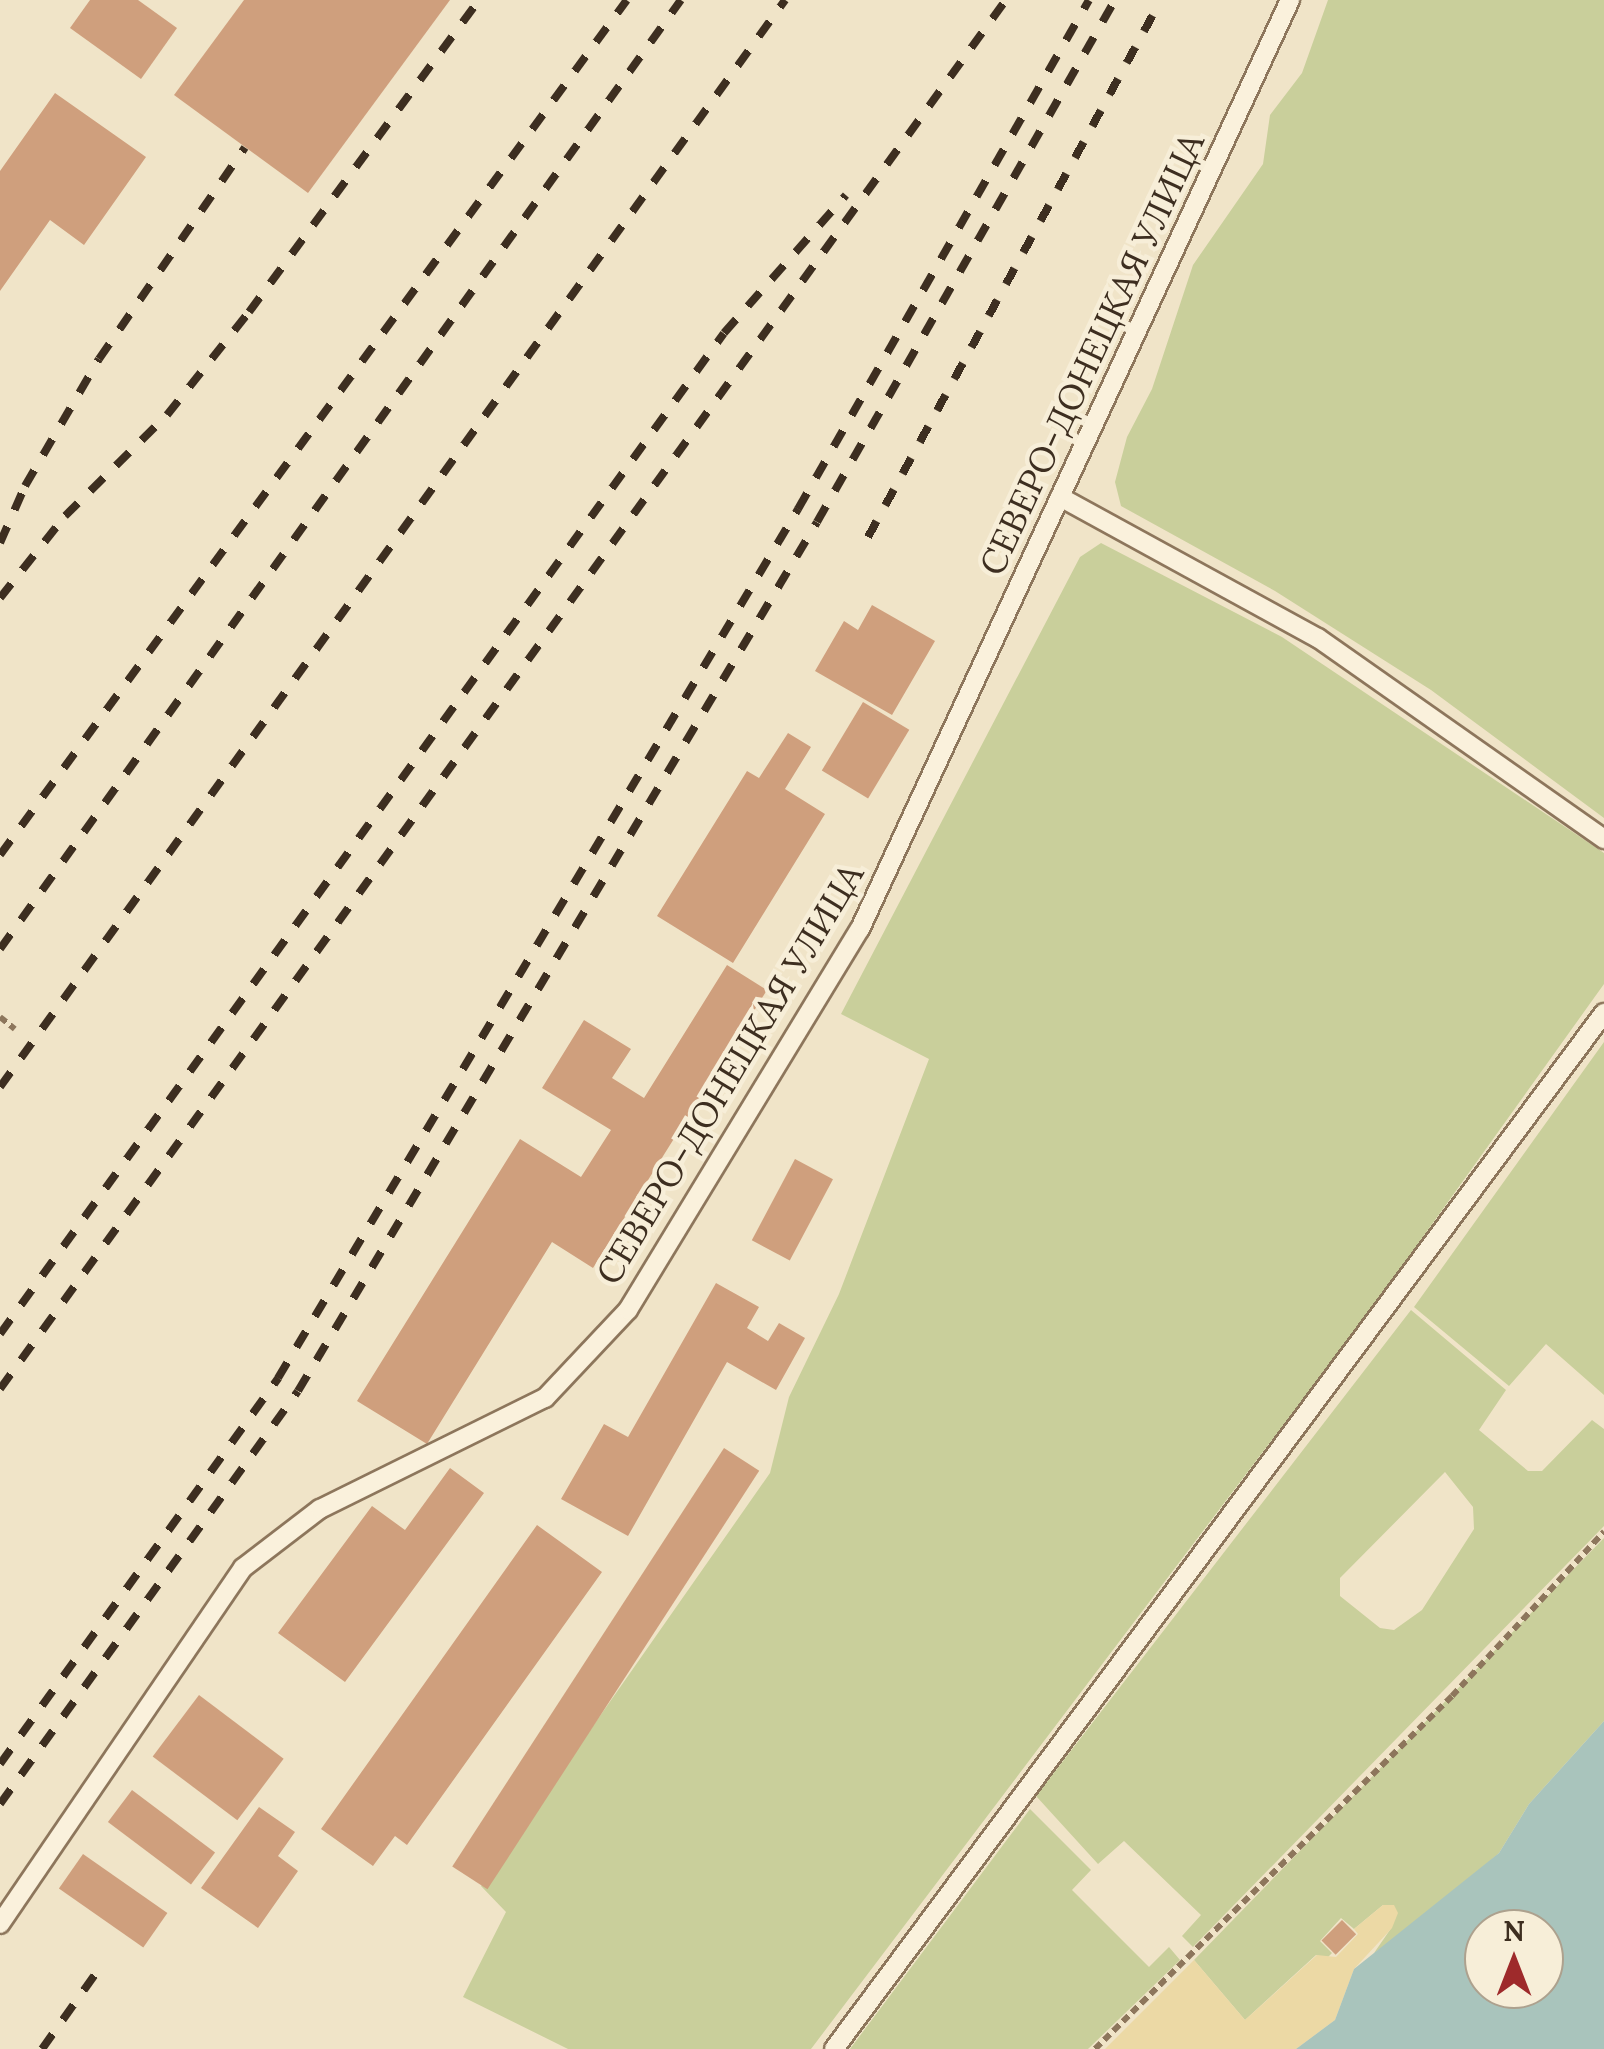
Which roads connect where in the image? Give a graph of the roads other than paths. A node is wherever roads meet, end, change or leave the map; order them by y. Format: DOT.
graph roads {
  1 [pos="1290,0"];
  2 [pos="1060,497"];
  3 [pos="1604,838"];
  4 [pos="1604,1013"];
  5 [pos="0,1924"];
  6 [pos="834,2049"];
  1 -- 2 [label="lane, СЕВЕРО-ДОНЕЦКАЯ УЛИЦА"];
  2 -- 3 [label="lane"];
  2 -- 5 [label="lane, СЕВЕРО-ДОНЕЦКАЯ УЛИЦА"];
  4 -- 6 [label="lane"];
}
